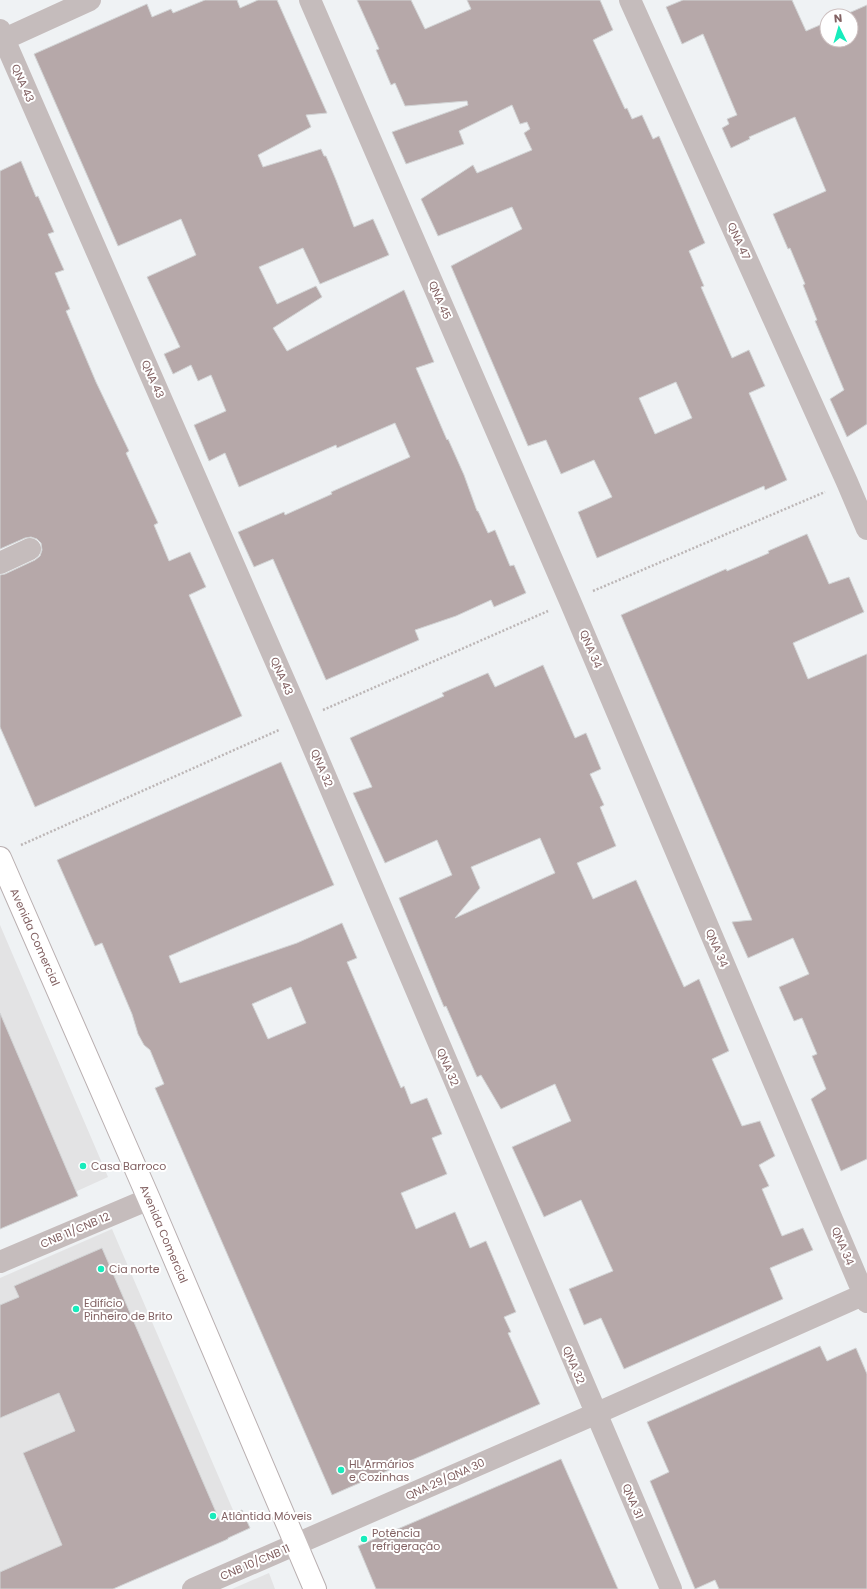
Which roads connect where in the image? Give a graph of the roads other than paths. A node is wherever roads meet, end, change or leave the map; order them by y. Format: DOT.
graph roads {
  1 [pos="90,0"];
  2 [pos="310,0"];
  3 [pos="630,0"];
  4 [pos="1,37"];
  5 [pos="867,529"];
  6 [pos="30,549"];
  7 [pos="0,563"];
  8 [pos="570,601"];
  9 [pos="301,719"];
  10 [pos="7,853"];
  11 [pos="149,1199"];
  12 [pos="0,1262"];
  13 [pos="866,1297"];
  14 [pos="595,1414"];
  15 [pos="296,1545"];
  16 [pos="193,1589"];
  17 [pos="315,1589"];
  18 [pos="671,1589"];
  1 -- 4 [label="street"];
  2 -- 8 [label="street, QNA 45"];
  3 -- 5 [label="street, QNA 47"];
  4 -- 9 [label="street, QNA 43"];
  6 -- 7 [label="street"];
  8 -- 13 [label="street, QNA 34"];
  9 -- 14 [label="street, QNA 32"];
  10 -- 11 [label="main road, Avenida Comercial"];
  11 -- 12 [label="street, CNB 11/CNB 12"];
  11 -- 15 [label="main road, Avenida Comercial"];
  13 -- 14 [label="street, QNA 29/QNA 30"];
  14 -- 15 [label="street, QNA 29/QNA 30"];
  14 -- 18 [label="street, QNA 31"];
  15 -- 16 [label="street, CNB 10/CNB 11"];
  15 -- 17 [label="main road, Avenida Comercial"];
}
